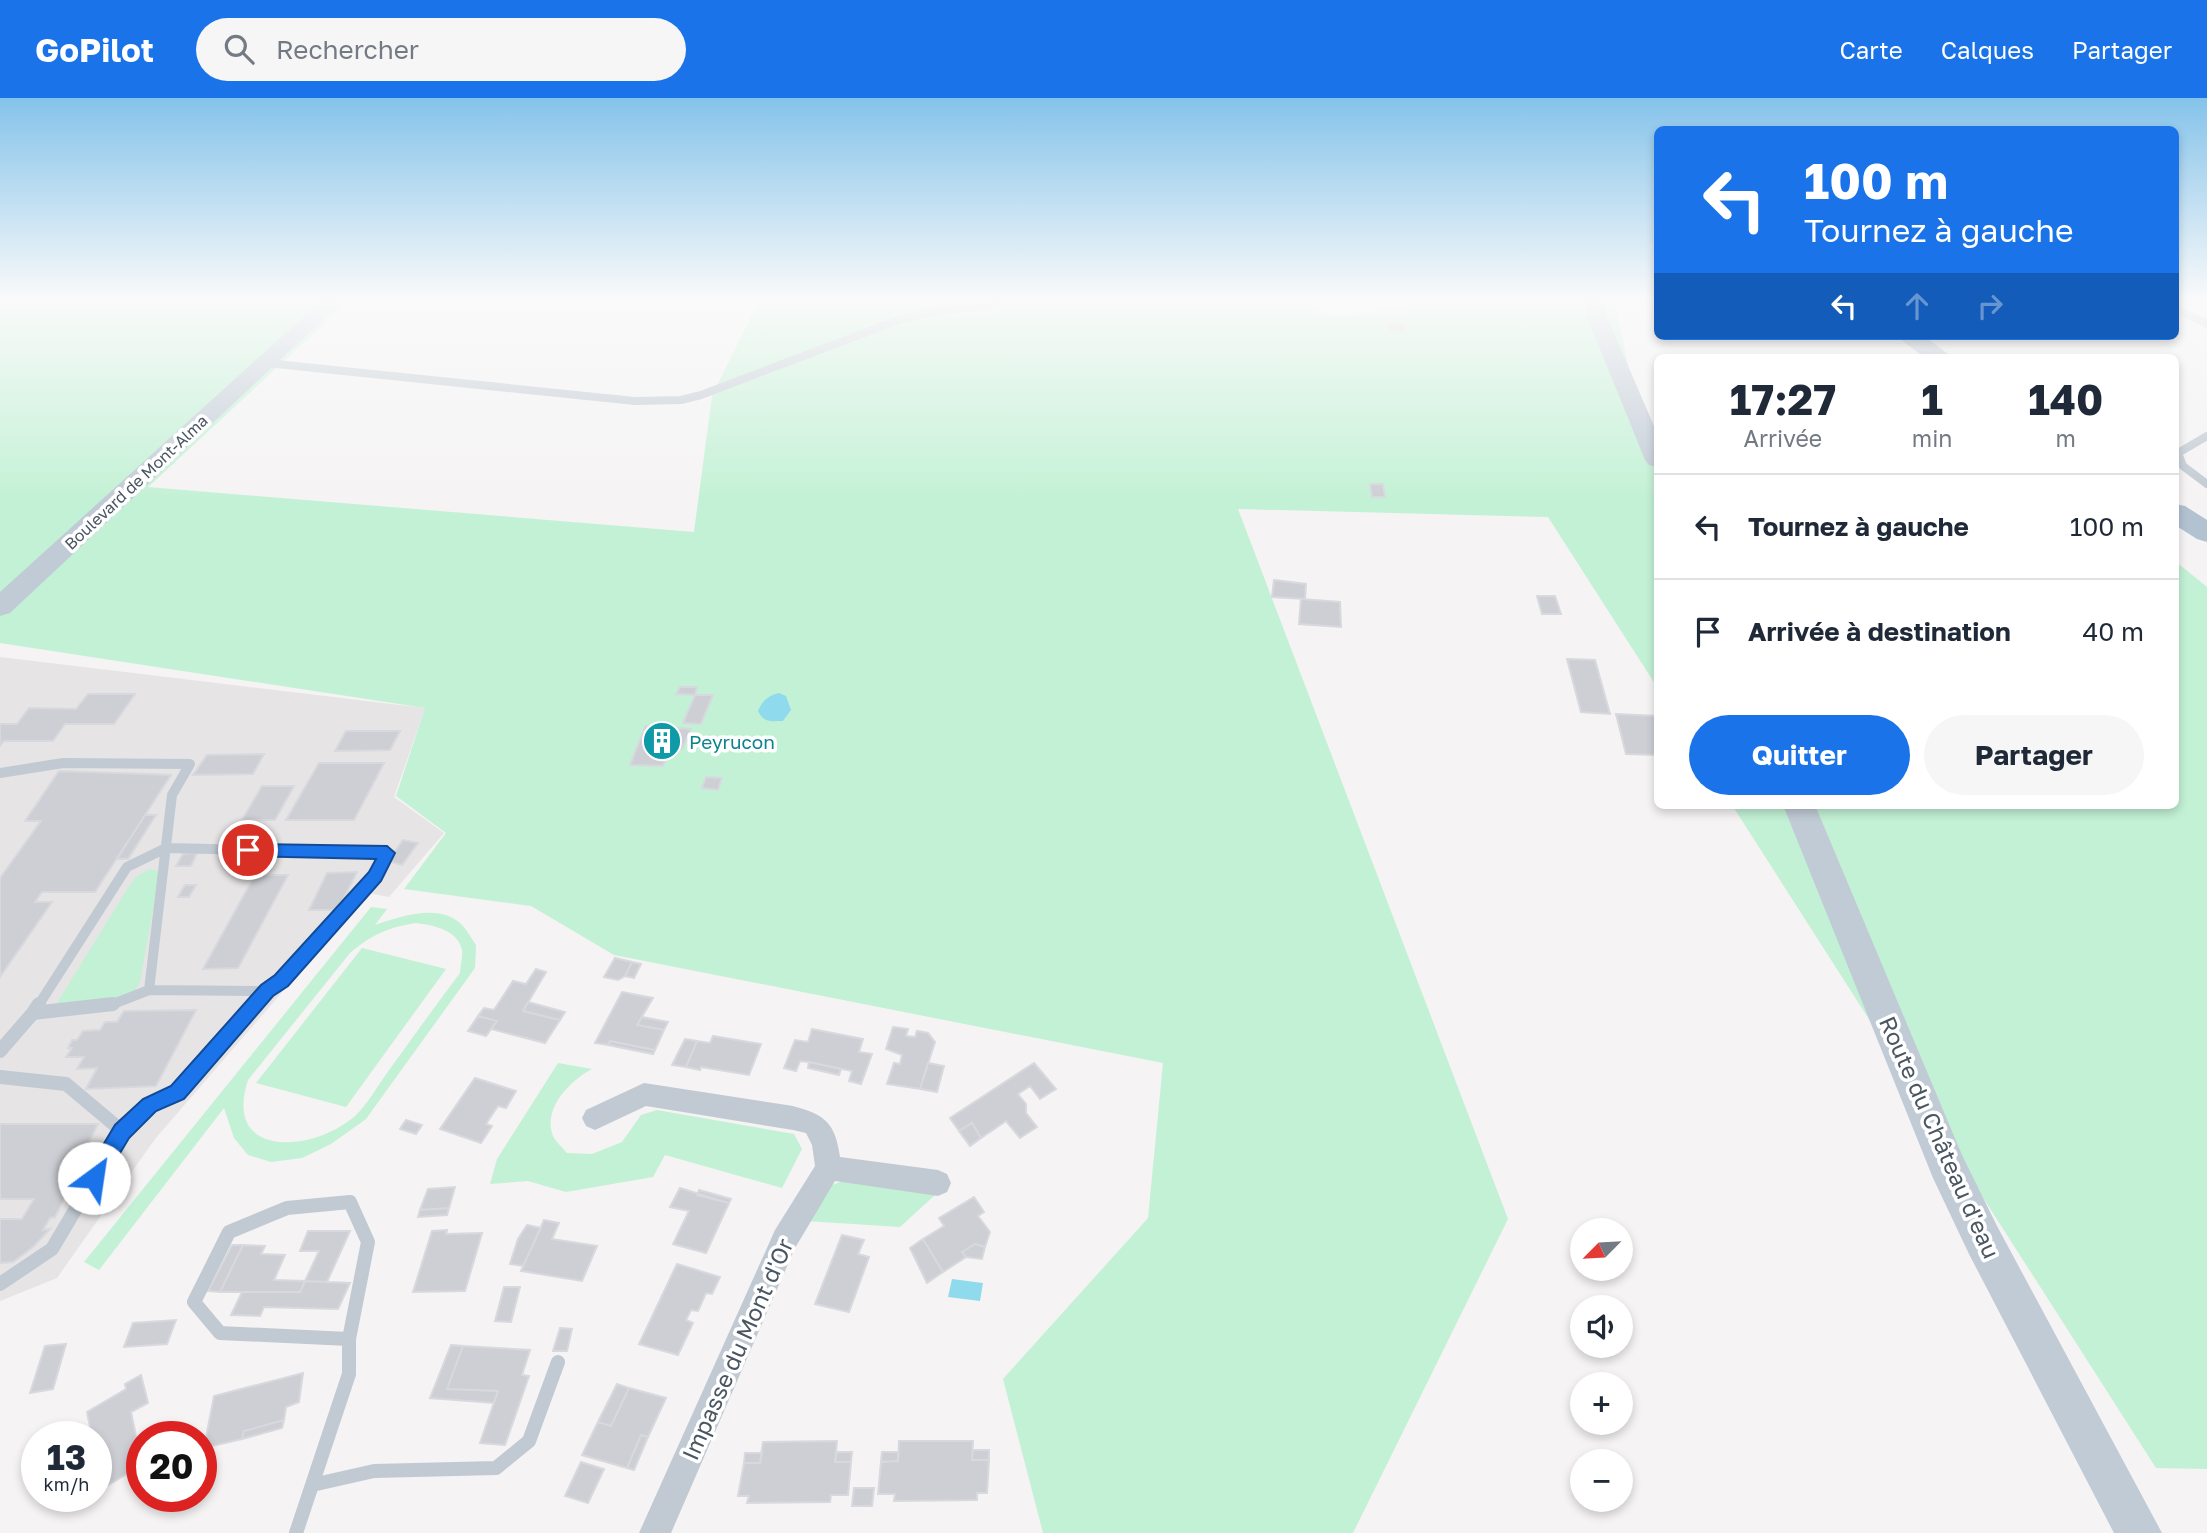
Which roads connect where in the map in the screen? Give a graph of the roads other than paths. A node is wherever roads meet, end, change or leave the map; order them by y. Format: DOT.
graph roads {
  1 [pos="262,367"];
  2 [pos="305,367"];
  3 [pos="777,367"];
  4 [pos="1618,367"];
  5 [pos="2207,436"];
  6 [pos="1654,453"];
  7 [pos="2207,484"];
  8 [pos="2179,515"];
  9 [pos="2207,533"];
  10 [pos="0,607"];
  11 [pos="0,773"];
  12 [pos="1802,809"];
  13 [pos="166,848"];
  14 [pos="149,990"];
  15 [pos="267,991"];
  16 [pos="33,1013"];
  17 [pos="0,1051"];
  18 [pos="0,1077"];
  19 [pos="595,1118"];
  20 [pos="122,1131"];
  21 [pos="828,1168"];
  22 [pos="938,1183"];
  23 [pos="0,1284"];
  24 [pos="349,1339"];
  25 [pos="558,1362"];
  26 [pos="312,1485"];
  27 [pos="296,1533"];
  28 [pos="655,1533"];
  29 [pos="2140,1533"];
  1 -- 10 [label="main road, Boulevard de Mont-Alma"];
  2 -- 3 [label="lane"];
  4 -- 6 [label="main road"];
  5 -- 7 [label="lane"];
  8 -- 9 [label="main road"];
  11 -- 13 [label="lane"];
  12 -- 29 [label="main road, Route du Château d'eau"];
  13 -- 14 [label="lane"];
  13 -- 15 [label="lane"];
  13 -- 16 [label="lane"];
  14 -- 15 [label="lane"];
  14 -- 16 [label="lane"];
  15 -- 20 [label="lane"];
  16 -- 17 [label="lane"];
  18 -- 20 [label="lane"];
  19 -- 21 [label="street"];
  20 -- 23 [label="lane"];
  21 -- 22 [label="street"];
  21 -- 28 [label="street, Impasse du Mont d'Or"];
  24 -- 24 [label="lane"];
  24 -- 26 [label="lane"];
  25 -- 26 [label="lane"];
  26 -- 27 [label="lane"];
}
